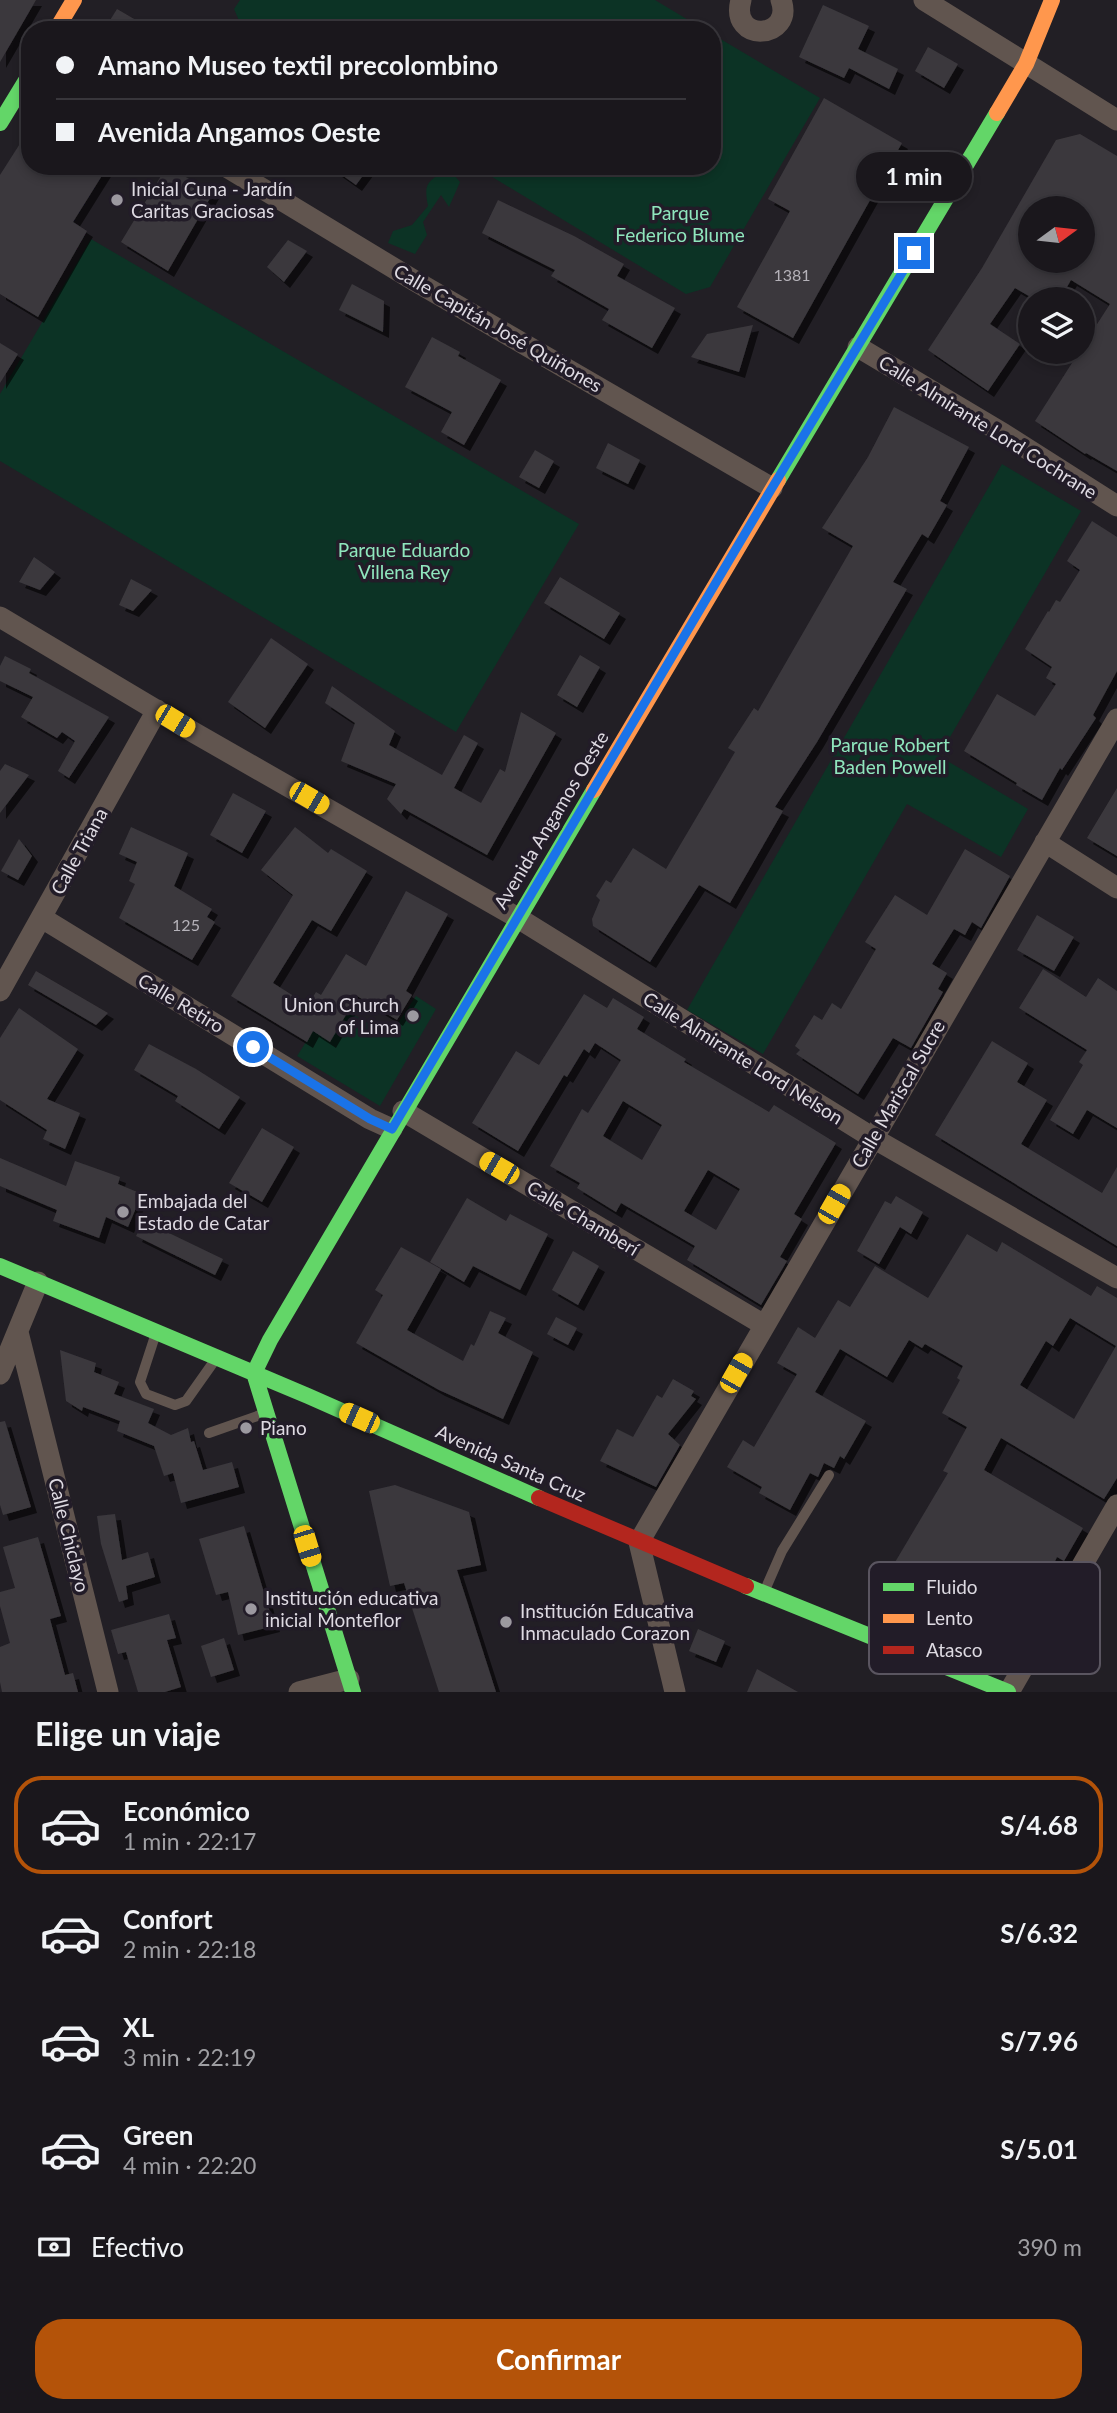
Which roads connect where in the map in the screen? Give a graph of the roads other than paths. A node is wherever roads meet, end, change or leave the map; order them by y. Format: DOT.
graph roads {
  1 [pos="74,0"];
  2 [pos="741,0"];
  3 [pos="781,0"];
  4 [pos="924,0"];
  5 [pos="1052,0"];
  6 [pos="61,21"];
  7 [pos="1026,64"];
  8 [pos="21,89"];
  9 [pos="1117,120"];
  10 [pos="0,123"];
  11 [pos="240,175"];
  12 [pos="858,347"];
  13 [pos="772,488"];
  14 [pos="1117,506"];
  15 [pos="0,617"];
  16 [pos="156,710"];
  17 [pos="1117,719"];
  18 [pos="1045,842"];
  19 [pos="1117,888"];
  20 [pos="42,918"];
  21 [pos="517,918"];
  22 [pos="0,991"];
  23 [pos="398,1120"];
  24 [pos="873,1138"];
  25 [pos="0,1266"];
  26 [pos="1117,1278"];
  27 [pos="38,1282"];
  28 [pos="764,1325"];
  29 [pos="18,1332"];
  30 [pos="156,1333"];
  31 [pos="217,1357"];
  32 [pos="1,1370"];
  33 [pos="254,1373"];
  34 [pos="30,1378"];
  35 [pos="265,1413"];
  36 [pos="209,1433"];
  37 [pos="829,1475"];
  38 [pos="1117,1505"];
  39 [pos="639,1542"];
  40 [pos="1084,1562"];
  41 [pos="764,1593"];
  42 [pos="869,1635"];
  43 [pos="964,1674"];
  44 [pos="1019,1674"];
  45 [pos="351,1686"];
  46 [pos="108,1692"];
  47 [pos="299,1692"];
  48 [pos="675,1692"];
  49 [pos="1009,1692"];
  1 -- 6 [label="street"];
  2 -- 3 [label="street"];
  4 -- 7 [label="street"];
  5 -- 7 [label="street, Avenida Angamos Oeste"];
  7 -- 9 [label="street"];
  7 -- 12 [label="street, Avenida Angamos Oeste"];
  8 -- 10 [label="street"];
  11 -- 13 [label="street, Calle Capitán José Quiñones"];
  12 -- 13 [label="street, Avenida Angamos Oeste"];
  12 -- 14 [label="street, Calle Almirante Lord Cochrane"];
  13 -- 21 [label="street, Avenida Angamos Oeste"];
  15 -- 16 [label="street, Calle Almirante Lord Nelson"];
  16 -- 20 [label="street, Calle Triana"];
  16 -- 21 [label="street, Calle Almirante Lord Nelson"];
  17 -- 18 [label="street, Calle Mariscal Sucre"];
  18 -- 19 [label="street"];
  18 -- 24 [label="street, Calle Mariscal Sucre"];
  20 -- 22 [label="street, Calle Triana"];
  20 -- 23 [label="street, Calle Retiro"];
  21 -- 23 [label="street, Avenida Angamos Oeste"];
  21 -- 24 [label="street, Calle Almirante Lord Nelson"];
  23 -- 28 [label="street, Calle Chamberí"];
  23 -- 33 [label="street, Avenida Angamos Oeste"];
  24 -- 26 [label="street, Calle Almirante Lord Nelson"];
  24 -- 28 [label="street, Calle Mariscal Sucre"];
  25 -- 27 [label="street, Avenida Santa Cruz"];
  27 -- 29 [label="street"];
  27 -- 30 [label="street, Avenida Santa Cruz"];
  28 -- 39 [label="street, Calle Mariscal Sucre"];
  29 -- 32 [label="street"];
  29 -- 34 [label="street, Calle Chiclayo"];
  30 -- 31 [label="street, Avenida Santa Cruz"];
  30 -- 31 [label="lane"];
  31 -- 33 [label="street, Avenida Santa Cruz"];
  32 -- 34 [label="street"];
  33 -- 35 [label="street"];
  33 -- 39 [label="street, Avenida Santa Cruz"];
  34 -- 46 [label="street, Calle Chiclayo"];
  35 -- 36 [label="lane"];
  35 -- 45 [label="street"];
  37 -- 41 [label="lane"];
  38 -- 40 [label="street"];
  39 -- 41 [label="street, Avenida Santa Cruz"];
  39 -- 48 [label="street"];
  41 -- 42 [label="street, Avenida Santa Cruz"];
  43 -- 49 [label="street, Avenida Santa Cruz"];
  44 -- 49 [label="street"];
  45 -- 47 [label="street"];
}
